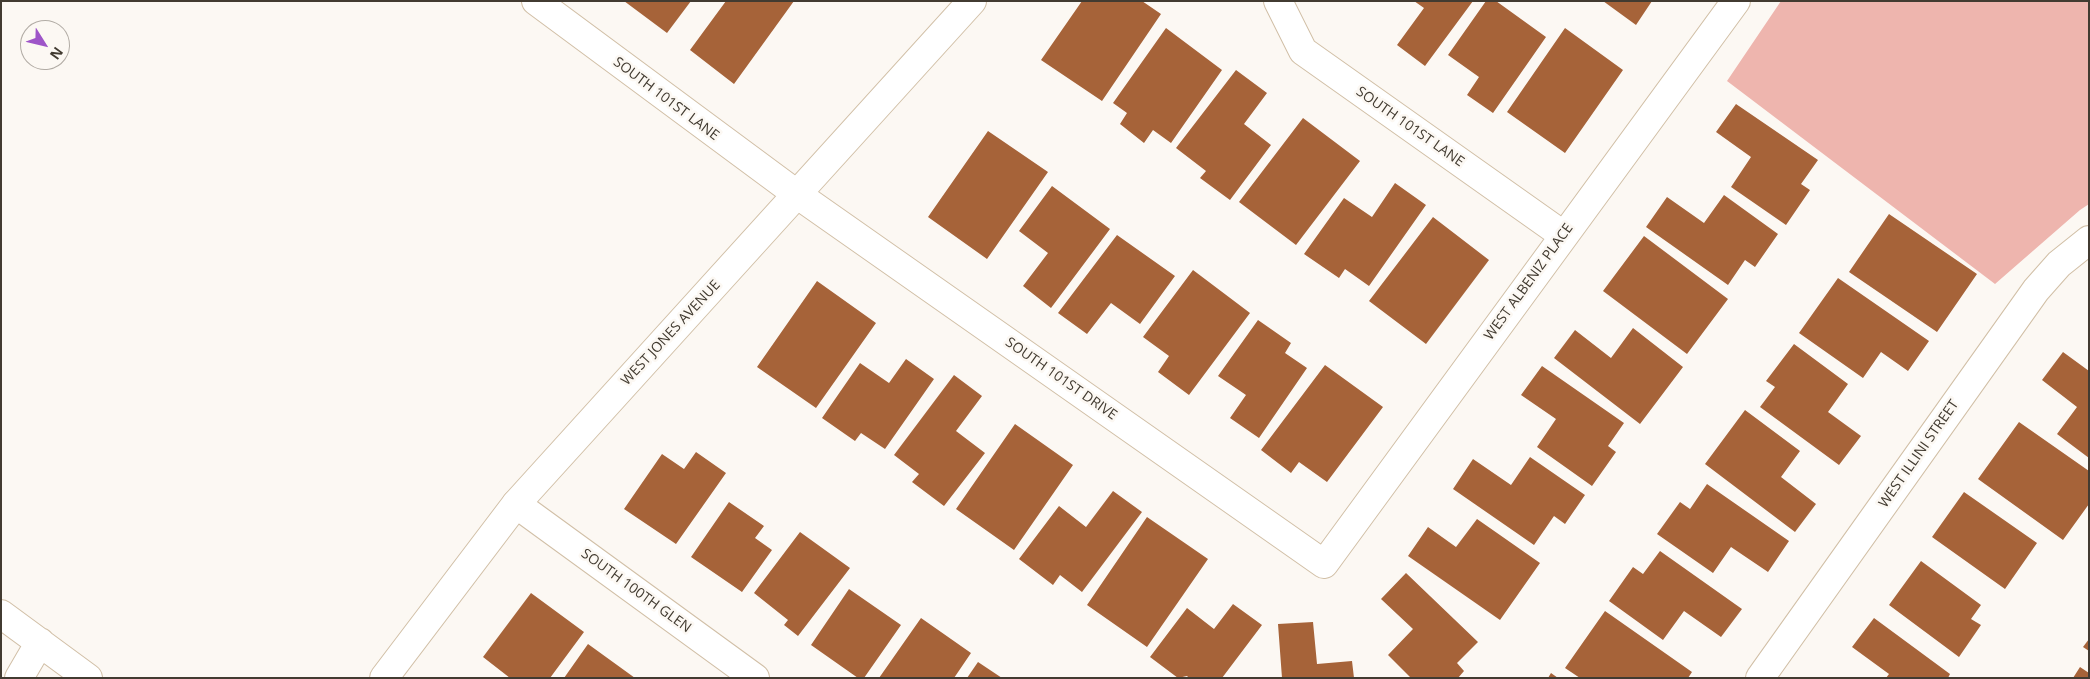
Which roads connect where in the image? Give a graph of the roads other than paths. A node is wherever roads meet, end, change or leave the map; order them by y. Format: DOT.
graph roads {
  1 [pos="536,1"];
  2 [pos="972,1"];
  3 [pos="1278,1"];
  4 [pos="1736,1"];
  5 [pos="798,195"];
  6 [pos="1563,236"];
  7 [pos="2089,240"];
  8 [pos="516,504"];
  9 [pos="1324,564"];
  10 [pos="1,614"];
  11 [pos="40,642"];
  12 [pos="19,678"];
  13 [pos="88,678"];
  14 [pos="384,678"];
  15 [pos="756,678"];
  16 [pos="1760,678"];
  1 -- 5 [label="street, SOUTH 101ST LANE"];
  2 -- 5 [label="street, WEST JONES AVENUE"];
  3 -- 6 [label="street, SOUTH 101ST LANE"];
  4 -- 6 [label="street, WEST ALBENIZ PLACE"];
  5 -- 8 [label="street, WEST JONES AVENUE"];
  5 -- 9 [label="street, SOUTH 101ST DRIVE"];
  6 -- 9 [label="street, WEST ALBENIZ PLACE"];
  7 -- 16 [label="street, WEST ILLINI STREET"];
  8 -- 14 [label="street, WEST JONES AVENUE"];
  8 -- 15 [label="street, SOUTH 100TH GLEN"];
  10 -- 11 [label="street"];
  11 -- 12 [label="street"];
  11 -- 13 [label="street"];
}
